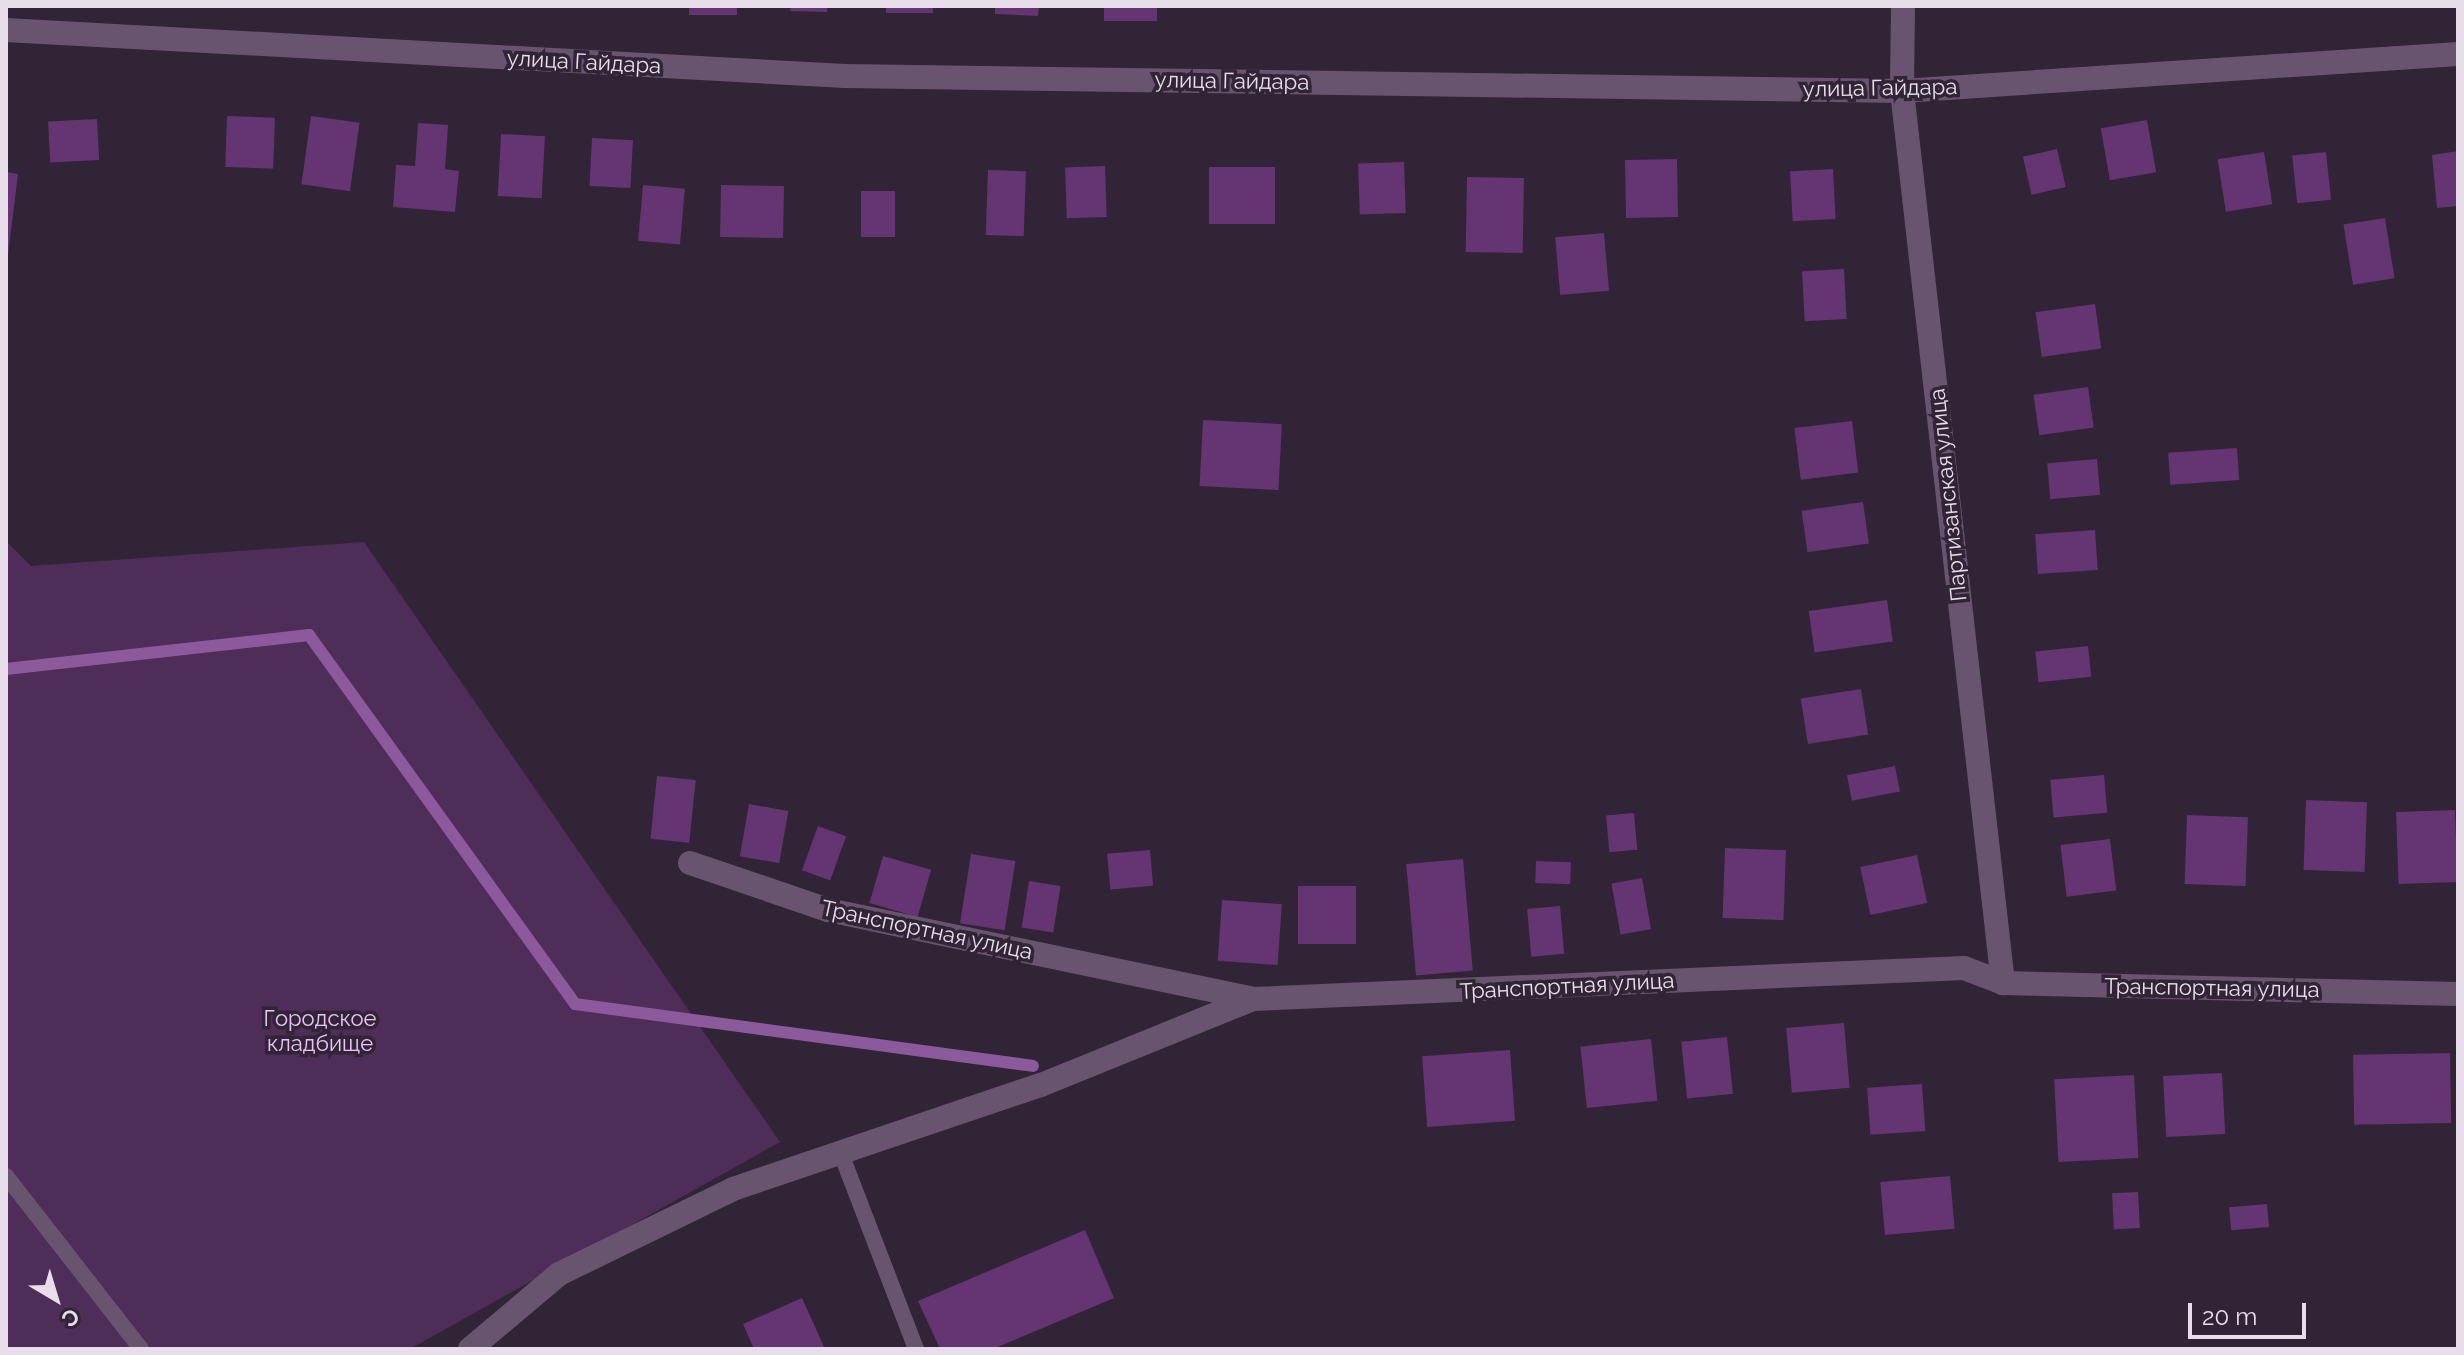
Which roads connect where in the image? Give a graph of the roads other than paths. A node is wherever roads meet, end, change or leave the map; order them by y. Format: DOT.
graph roads {
  1 [pos="1903,6"];
  2 [pos="6,30"];
  3 [pos="2458,54"];
  4 [pos="1902,91"];
  5 [pos="690,863"];
  6 [pos="2003,983"];
  7 [pos="2458,994"];
  8 [pos="1253,999"];
  9 [pos="840,1151"];
  10 [pos="6,1176"];
  11 [pos="141,1349"];
  12 [pos="470,1349"];
  13 [pos="916,1349"];
  1 -- 4 [label="street, Партизанская улица"];
  2 -- 4 [label="street, улица Гайдара"];
  3 -- 4 [label="street, улица Гайдара"];
  4 -- 6 [label="street, Партизанская улица"];
  5 -- 8 [label="street, Транспортная улица"];
  6 -- 7 [label="street, Транспортная улица"];
  6 -- 8 [label="street, Транспортная улица"];
  8 -- 9 [label="street"];
  9 -- 12 [label="street"];
  9 -- 13 [label="lane"];
  10 -- 11 [label="lane"];
}
